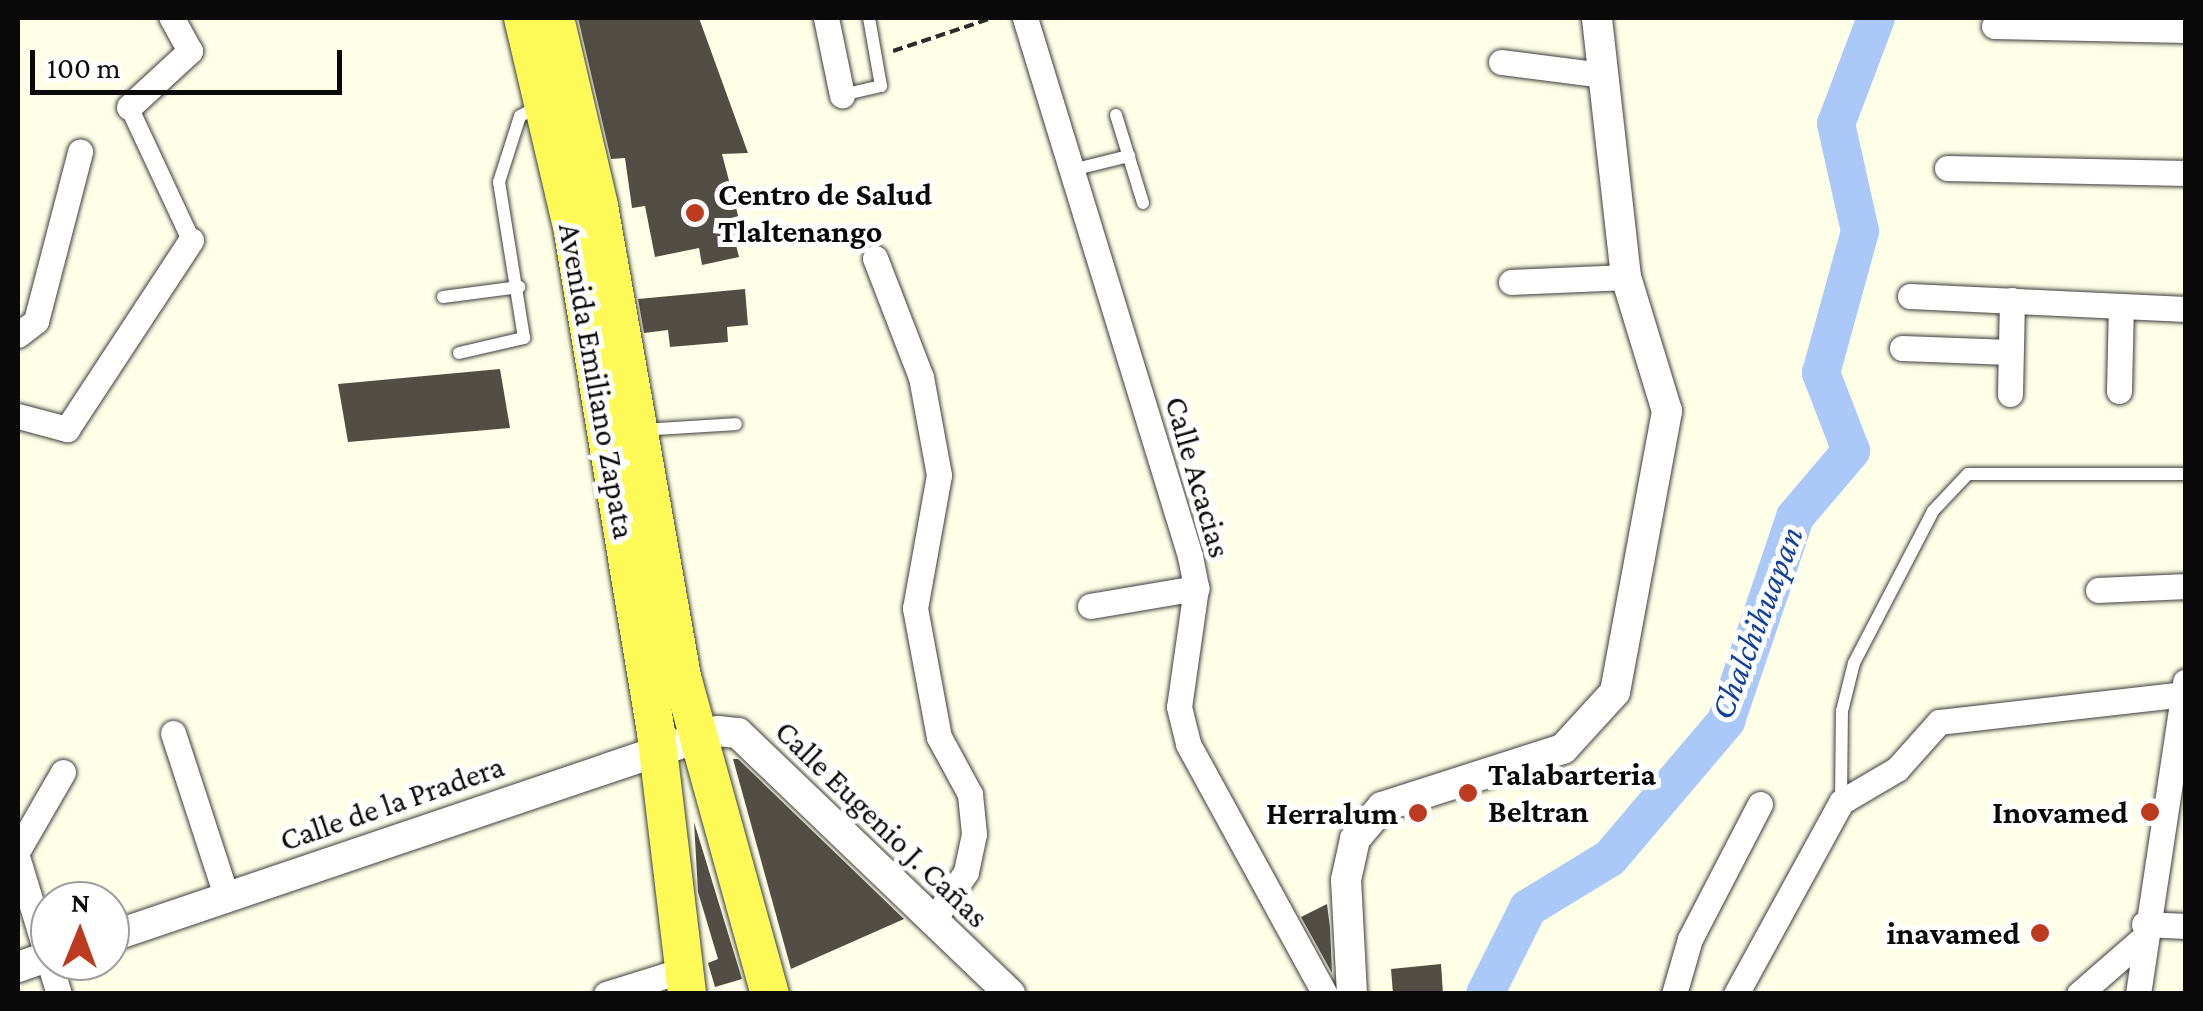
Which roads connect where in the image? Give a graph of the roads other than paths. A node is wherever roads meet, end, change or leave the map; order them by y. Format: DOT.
graph roads {
  1 [pos="172,18"];
  2 [pos="523,18"];
  3 [pos="555,18"];
  4 [pos="826,18"];
  5 [pos="869,18"];
  6 [pos="1026,18"];
  7 [pos="1597,18"];
  8 [pos="2062,22"];
  9 [pos="1994,26"];
  10 [pos="2186,30"];
  11 [pos="1501,62"];
  12 [pos="1603,75"];
  13 [pos="842,96"];
  14 [pos="559,102"];
  15 [pos="129,107"];
  16 [pos="1116,115"];
  17 [pos="80,152"];
  18 [pos="1128,156"];
  19 [pos="1947,168"];
  20 [pos="1072,170"];
  21 [pos="2186,173"];
  22 [pos="1142,203"];
  23 [pos="192,240"];
  24 [pos="875,258"];
  25 [pos="1626,277"];
  26 [pos="1511,282"];
  27 [pos="519,287"];
  28 [pos="1910,296"];
  29 [pos="443,297"];
  30 [pos="2012,300"];
  31 [pos="2121,306"];
  32 [pos="2186,309"];
  33 [pos="18,335"];
  34 [pos="1902,348"];
  35 [pos="2010,352"];
  36 [pos="459,354"];
  37 [pos="2118,391"];
  38 [pos="2010,394"];
  39 [pos="18,416"];
  40 [pos="736,424"];
  41 [pos="638,430"];
  42 [pos="2186,474"];
  43 [pos="2186,586"];
  44 [pos="1196,588"];
  45 [pos="2098,590"];
  46 [pos="1090,606"];
  47 [pos="2184,686"];
  48 [pos="173,732"];
  49 [pos="696,733"];
  50 [pos="2178,745"];
  51 [pos="657,746"];
  52 [pos="63,772"];
  53 [pos="1840,802"];
  54 [pos="1760,804"];
  55 [pos="18,850"];
  56 [pos="18,860"];
  57 [pos="30,898"];
  58 [pos="227,898"];
  59 [pos="932,922"];
  60 [pos="2186,926"];
  61 [pos="130,930"];
  62 [pos="2142,932"];
  63 [pos="685,982"];
  64 [pos="606,994"];
  65 [pos="770,994"];
  66 [pos="1010,994"];
  67 [pos="1324,994"];
  68 [pos="1352,994"];
  69 [pos="1674,994"];
  70 [pos="1736,994"];
  71 [pos="2079,994"];
  72 [pos="2138,994"];
  1 -- 15 [label="street"];
  2 -- 14 [label="main road, Avenida Emiliano Zapata"];
  3 -- 14 [label="main road, Avenida Emiliano Zapata"];
  4 -- 13 [label="street"];
  5 -- 13 [label="lane"];
  6 -- 20 [label="street, Calle Acacias"];
  7 -- 12 [label="street"];
  8 -- 9 [label="street"];
  8 -- 10 [label="street"];
  11 -- 12 [label="street"];
  12 -- 25 [label="street"];
  14 -- 27 [label="lane"];
  14 -- 41 [label="main road, Avenida Emiliano Zapata"];
  14 -- 51 [label="main road, Avenida Emiliano Zapata"];
  15 -- 23 [label="street"];
  16 -- 18 [label="lane"];
  17 -- 33 [label="street"];
  18 -- 20 [label="lane"];
  18 -- 22 [label="lane"];
  19 -- 21 [label="street"];
  20 -- 44 [label="street, Calle Acacias"];
  23 -- 39 [label="street"];
  24 -- 59 [label="street"];
  25 -- 26 [label="street"];
  25 -- 68 [label="street"];
  27 -- 29 [label="lane"];
  27 -- 36 [label="lane"];
  28 -- 30 [label="street"];
  30 -- 31 [label="street"];
  30 -- 35 [label="street"];
  31 -- 32 [label="street"];
  31 -- 37 [label="street"];
  34 -- 35 [label="street"];
  35 -- 38 [label="street"];
  40 -- 41 [label="lane"];
  41 -- 49 [label="main road, Avenida Emiliano Zapata"];
  42 -- 53 [label="lane"];
  43 -- 45 [label="street"];
  44 -- 46 [label="street"];
  44 -- 67 [label="street, Calle Acacias"];
  47 -- 50 [label="street"];
  47 -- 53 [label="street"];
  48 -- 58 [label="street"];
  49 -- 51 [label="street, Calle de la Pradera"];
  49 -- 59 [label="street, Calle Eugenio J. Cañas"];
  49 -- 65 [label="main road, Avenida Emiliano Zapata"];
  50 -- 62 [label="street"];
  51 -- 58 [label="street, Calle de la Pradera"];
  51 -- 63 [label="main road, Avenida Emiliano Zapata"];
  52 -- 55 [label="street"];
  53 -- 70 [label="street"];
  54 -- 69 [label="street"];
  56 -- 57 [label="street"];
  58 -- 61 [label="street, Calle de la Pradera"];
  59 -- 66 [label="street, Calle Eugenio J. Cañas"];
  60 -- 62 [label="street"];
  62 -- 71 [label="street"];
  62 -- 72 [label="street"];
  63 -- 64 [label="street"];
}
